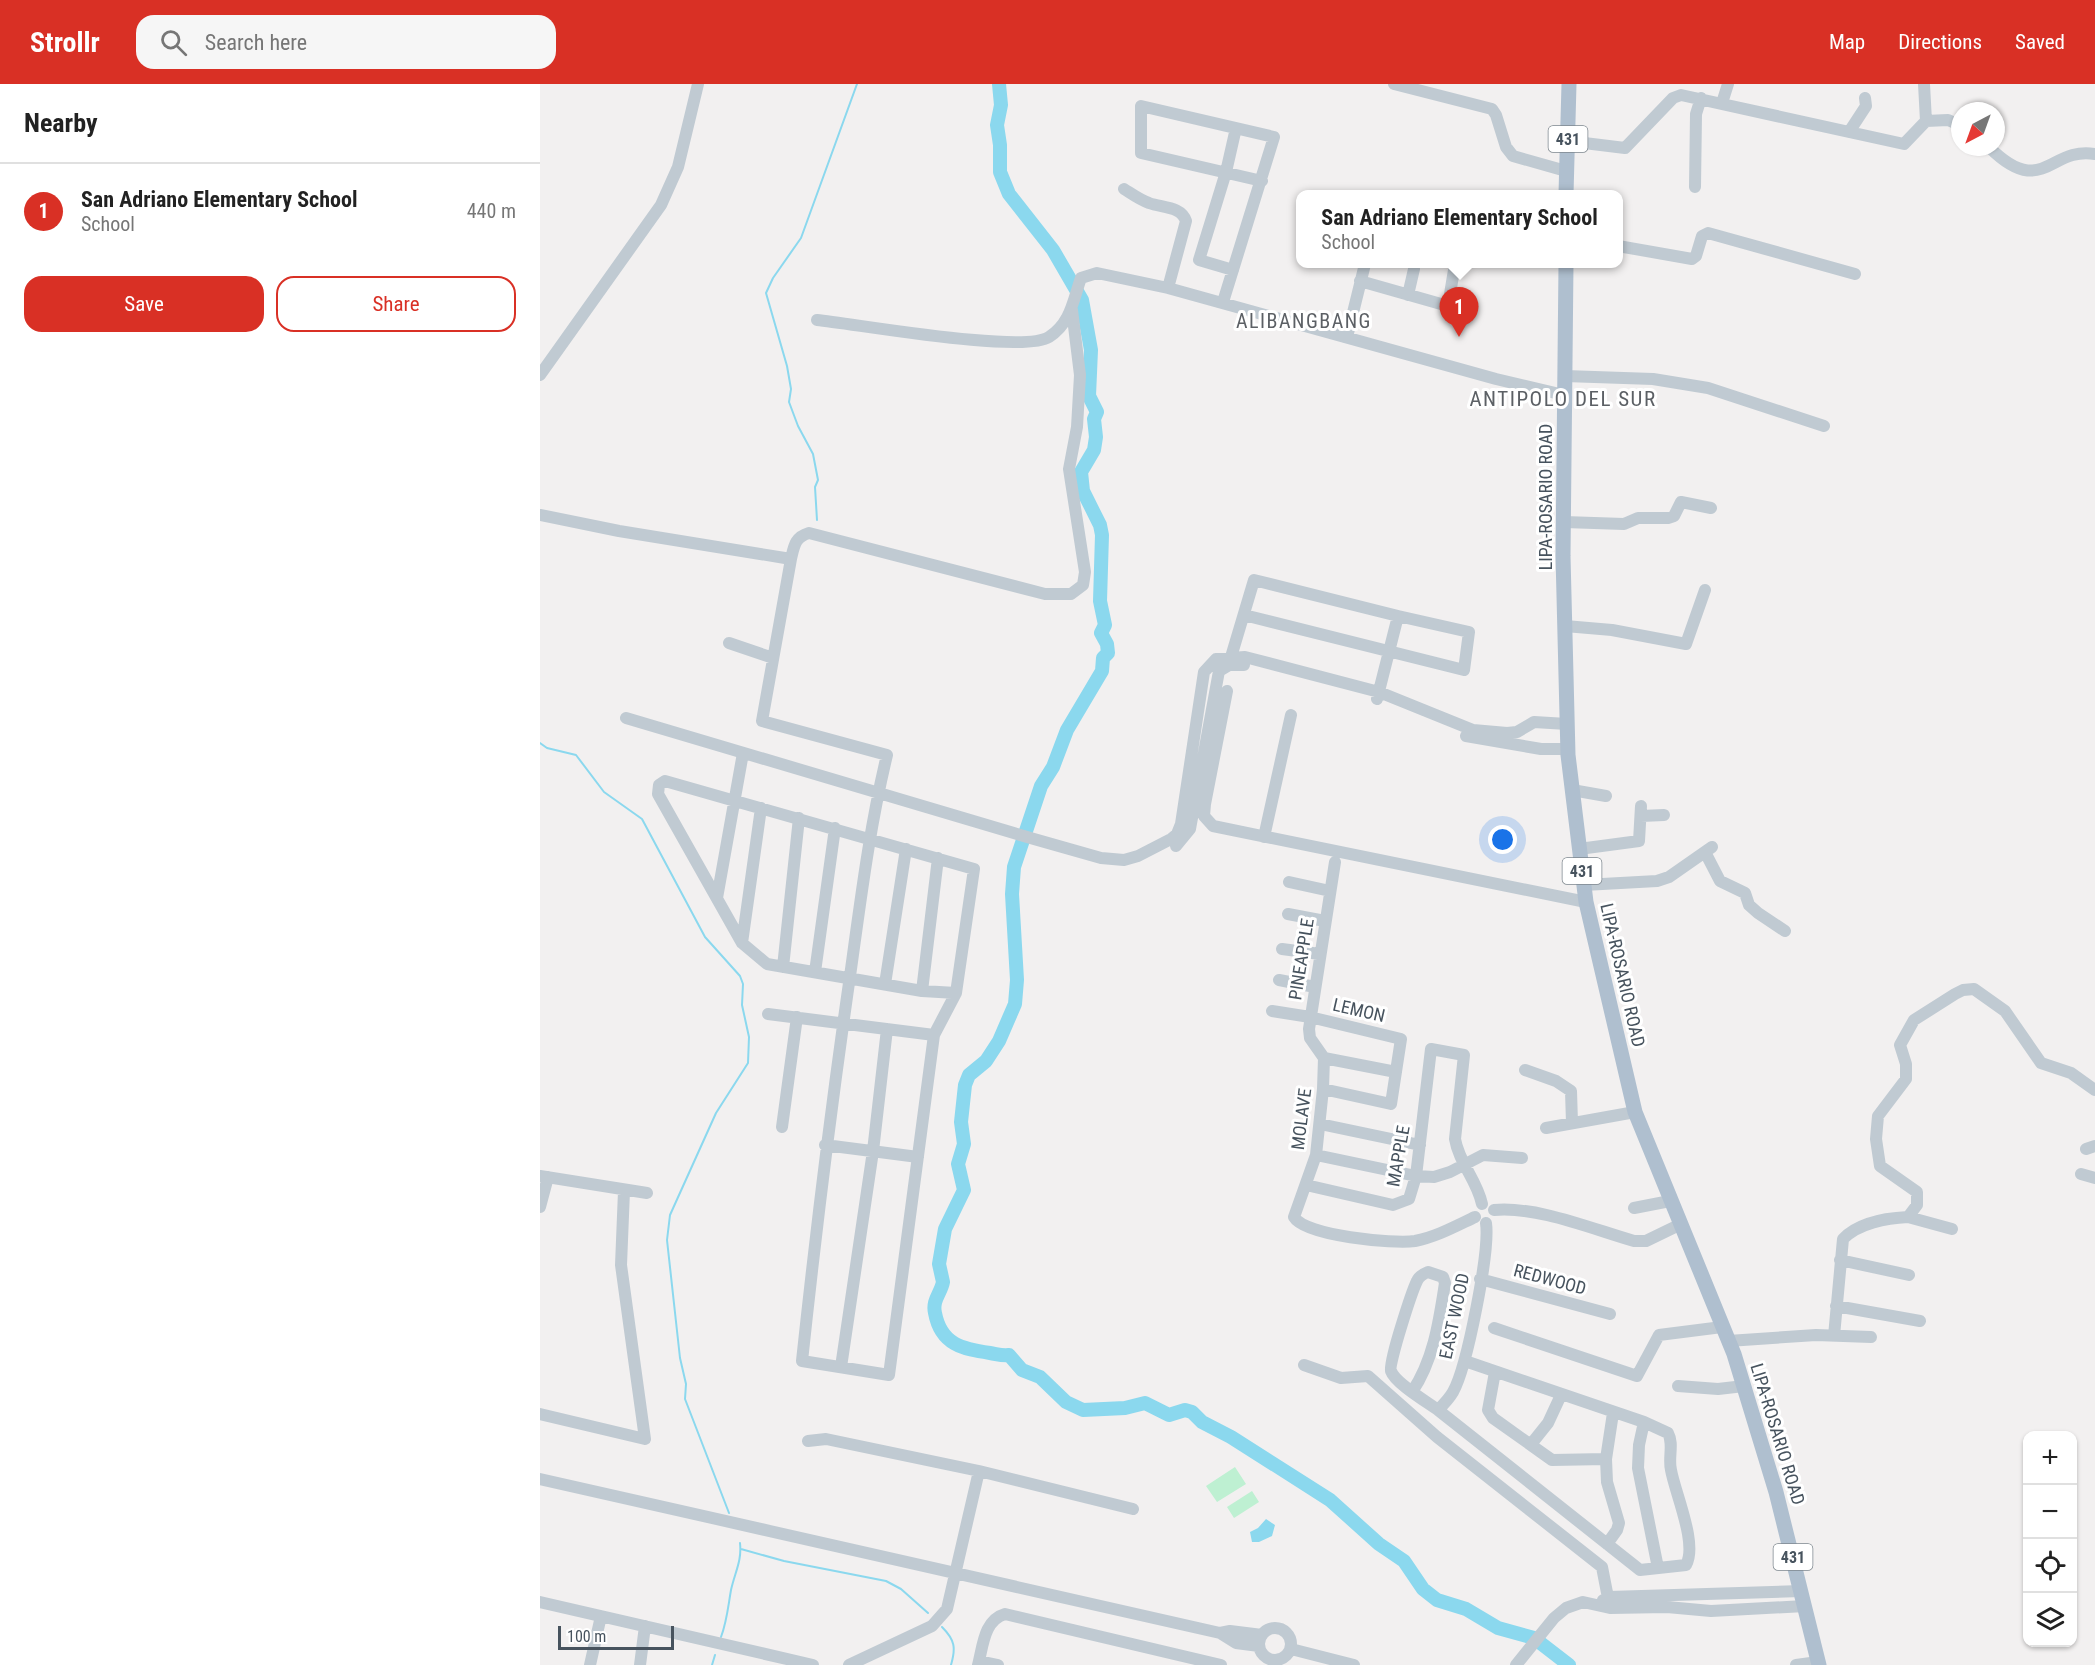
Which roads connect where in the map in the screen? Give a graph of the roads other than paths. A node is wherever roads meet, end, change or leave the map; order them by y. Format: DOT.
graph roads {
  1 [pos="698,84"];
  2 [pos="1394,84"];
  3 [pos="1569,84"];
  4 [pos="1728,84"];
  5 [pos="1924,84"];
  6 [pos="1701,98"];
  7 [pos="1865,98"];
  8 [pos="1722,103"];
  9 [pos="1926,121"];
  10 [pos="1951,121"];
  11 [pos="1236,128"];
  12 [pos="1849,132"];
  13 [pos="1568,141"];
  14 [pos="2095,154"];
  15 [pos="2000,156"];
  16 [pos="1566,171"];
  17 [pos="1226,172"];
  18 [pos="1262,181"];
  19 [pos="1695,186"];
  20 [pos="1124,189"];
  21 [pos="1566,190"];
  22 [pos="1623,247"];
  23 [pos="1364,268"];
  24 [pos="1454,268"];
  25 [pos="1566,268"];
  26 [pos="1414,269"];
  27 [pos="1233,270"];
  28 [pos="1855,274"];
  29 [pos="1360,281"];
  30 [pos="1168,288"];
  31 [pos="1408,295"];
  32 [pos="1223,302"];
  33 [pos="1073,305"];
  34 [pos="817,320"];
  35 [pos="1347,337"];
  36 [pos="540,375"];
  37 [pos="1565,376"];
  38 [pos="1564,395"];
  39 [pos="1824,426"];
  40 [pos="1711,508"];
  41 [pos="540,514"];
  42 [pos="1564,522"];
  43 [pos="791,559"];
  44 [pos="1705,590"];
  45 [pos="1244,615"];
  46 [pos="1398,616"];
  47 [pos="1565,626"];
  48 [pos="729,643"];
  49 [pos="1389,651"];
  50 [pos="1231,657"];
  51 [pos="773,658"];
  52 [pos="1227,691"];
  53 [pos="1378,696"];
  54 [pos="1291,715"];
  55 [pos="625,722"];
  56 [pos="1567,724"];
  57 [pos="1517,738"];
  58 [pos="1568,749"];
  59 [pos="742,757"];
  60 [pos="1572,790"];
  61 [pos="877,796"];
  62 [pos="1606,796"];
  63 [pos="732,800"];
  64 [pos="761,808"];
  65 [pos="1664,815"];
  66 [pos="799,818"];
  67 [pos="835,828"];
  68 [pos="1264,837"];
  69 [pos="870,838"];
  70 [pos="1033,843"];
  71 [pos="906,849"];
  72 [pos="1579,849"];
  73 [pos="938,858"];
  74 [pos="1335,862"];
  75 [pos="1289,882"];
  76 [pos="1584,885"];
  77 [pos="1330,891"];
  78 [pos="717,898"];
  79 [pos="1586,902"];
  80 [pos="1288,914"];
  81 [pos="1325,921"];
  82 [pos="1785,931"];
  83 [pos="742,943"];
  84 [pos="1282,949"];
  85 [pos="1320,954"];
  86 [pos="783,967"];
  87 [pos="815,972"];
  88 [pos="849,978"];
  89 [pos="1279,980"];
  90 [pos="885,984"];
  91 [pos="1315,987"];
  92 [pos="922,991"];
  93 [pos="956,993"];
  94 [pos="1272,1011"];
  95 [pos="768,1014"];
  96 [pos="797,1017"];
  97 [pos="1310,1017"];
  98 [pos="843,1022"];
  99 [pos="887,1029"];
  100 [pos="934,1035"];
  101 [pos="1324,1058"];
  102 [pos="1525,1070"];
  103 [pos="1396,1072"];
  104 [pos="1323,1089"];
  105 [pos="2095,1090"];
  106 [pos="1635,1112"];
  107 [pos="1572,1123"];
  108 [pos="1320,1124"];
  109 [pos="782,1127"];
  110 [pos="1546,1128"];
  111 [pos="825,1145"];
  112 [pos="1420,1145"];
  113 [pos="873,1151"];
  114 [pos="1316,1155"];
  115 [pos="918,1157"];
  116 [pos="1522,1158"];
  117 [pos="1465,1165"];
  118 [pos="2081,1174"];
  119 [pos="1416,1176"];
  120 [pos="544,1177"];
  121 [pos="2095,1178"];
  122 [pos="1306,1185"];
  123 [pos="624,1191"];
  124 [pos="647,1193"];
  125 [pos="1670,1201"];
  126 [pos="1482,1204"];
  127 [pos="540,1207"];
  128 [pos="1634,1208"];
  129 [pos="1494,1210"];
  130 [pos="1908,1217"];
  131 [pos="1481,1220"];
  132 [pos="1679,1225"];
  133 [pos="1952,1228"];
  134 [pos="1840,1260"];
  135 [pos="1909,1275"];
  136 [pos="1480,1279"];
  137 [pos="1836,1306"];
  138 [pos="1610,1314"];
  139 [pos="1920,1321"];
  140 [pos="1494,1328"];
  141 [pos="1725,1334"];
  142 [pos="1834,1336"];
  143 [pos="1870,1337"];
  144 [pos="1465,1361"];
  145 [pos="1304,1365"];
  146 [pos="841,1367"];
  147 [pos="1495,1372"];
  148 [pos="1678,1386"];
  149 [pos="1744,1386"];
  150 [pos="1412,1392"];
  151 [pos="1561,1395"];
  152 [pos="1438,1410"];
  153 [pos="1613,1413"];
  154 [pos="540,1414"];
  155 [pos="1644,1422"];
  156 [pos="808,1441"];
  157 [pos="1532,1443"];
  158 [pos="1606,1459"];
  159 [pos="979,1471"];
  160 [pos="540,1479"];
  161 [pos="1132,1509"];
  162 [pos="1607,1544"];
  163 [pos="1658,1568"];
  164 [pos="956,1574"];
  165 [pos="1801,1591"];
  166 [pos="1686,1595"];
  167 [pos="540,1602"];
  168 [pos="1610,1602"];
  169 [pos="1805,1606"];
  170 [pos="1687,1609"];
  171 [pos="602,1616"];
  172 [pos="645,1626"];
  173 [pos="1260,1641"];
  174 [pos="1291,1649"];
  175 [pos="1271,1662"];
  176 [pos="979,1663"];
  177 [pos="1818,1664"];
  178 [pos="590,1665"];
  179 [pos="640,1665"];
  180 [pos="813,1665"];
  181 [pos="849,1665"];
  182 [pos="998,1665"];
  183 [pos="1221,1665"];
  184 [pos="1354,1665"];
  185 [pos="1516,1665"];
  186 [pos="1796,1665"];
  1 -- 36 [label="street"];
  2 -- 16 [label="street"];
  3 -- 13 [label="main road, 431"];
  4 -- 8 [label="street"];
  5 -- 9 [label="street"];
  6 -- 8 [label="street"];
  6 -- 13 [label="street"];
  6 -- 19 [label="street"];
  7 -- 12 [label="street"];
  8 -- 12 [label="street"];
  9 -- 10 [label="street"];
  9 -- 12 [label="street"];
  11 -- 17 [label="street"];
  11 -- 17 [label="street"];
  11 -- 18 [label="street"];
  13 -- 16 [label="main road, 431"];
  14 -- 15 [label="street"];
  16 -- 21 [label="main road, 431"];
  17 -- 18 [label="street"];
  17 -- 27 [label="street"];
  18 -- 27 [label="street"];
  20 -- 30 [label="street"];
  22 -- 28 [label="street"];
  23 -- 29 [label="street"];
  24 -- 31 [label="street"];
  25 -- 37 [label="main road, LIPA-ROSARIO ROAD / 431"];
  26 -- 31 [label="street"];
  27 -- 32 [label="street"];
  29 -- 31 [label="street"];
  29 -- 35 [label="street"];
  30 -- 32 [label="street"];
  30 -- 33 [label="street"];
  32 -- 35 [label="street"];
  33 -- 34 [label="street"];
  33 -- 43 [label="street"];
  35 -- 38 [label="street"];
  37 -- 38 [label="main road, LIPA-ROSARIO ROAD / 431"];
  37 -- 39 [label="street"];
  38 -- 42 [label="main road, LIPA-ROSARIO ROAD / 431"];
  40 -- 42 [label="street"];
  41 -- 43 [label="street"];
  42 -- 47 [label="main road, LIPA-ROSARIO ROAD / 431"];
  43 -- 51 [label="street"];
  44 -- 47 [label="street"];
  45 -- 46 [label="street"];
  45 -- 49 [label="street"];
  45 -- 50 [label="street"];
  46 -- 49 [label="street"];
  46 -- 49 [label="street"];
  47 -- 56 [label="main road, LIPA-ROSARIO ROAD / 431"];
  48 -- 51 [label="street"];
  49 -- 53 [label="street"];
  50 -- 53 [label="street"];
  50 -- 70 [label="street"];
  51 -- 61 [label="street"];
  52 -- 68 [label="street"];
  53 -- 57 [label="street"];
  53 -- 70 [label="street"];
  54 -- 68 [label="street"];
  55 -- 59 [label="street"];
  56 -- 57 [label="street"];
  56 -- 58 [label="main road, LIPA-ROSARIO ROAD / 431"];
  57 -- 58 [label="street"];
  58 -- 60 [label="main road, LIPA-ROSARIO ROAD / 431"];
  59 -- 61 [label="street"];
  59 -- 63 [label="street"];
  60 -- 62 [label="street"];
  60 -- 72 [label="main road, LIPA-ROSARIO ROAD / 431"];
  61 -- 69 [label="street"];
  61 -- 70 [label="street"];
  63 -- 64 [label="street"];
  63 -- 78 [label="street"];
  63 -- 78 [label="street"];
  64 -- 66 [label="street"];
  64 -- 83 [label="street"];
  65 -- 72 [label="street"];
  66 -- 67 [label="street"];
  66 -- 86 [label="street"];
  67 -- 69 [label="street"];
  67 -- 87 [label="street"];
  68 -- 79 [label="street"];
  69 -- 71 [label="street"];
  69 -- 88 [label="street"];
  71 -- 73 [label="street"];
  71 -- 90 [label="street"];
  72 -- 76 [label="main road, LIPA-ROSARIO ROAD / 431"];
  73 -- 92 [label="street"];
  73 -- 93 [label="street"];
  74 -- 77 [label="street, PINEAPPLE"];
  75 -- 77 [label="street"];
  76 -- 79 [label="main road, LIPA-ROSARIO ROAD / 431"];
  76 -- 82 [label="street"];
  77 -- 81 [label="street, PINEAPPLE"];
  78 -- 83 [label="street"];
  79 -- 106 [label="main road, LIPA-ROSARIO ROAD / 431"];
  80 -- 81 [label="street"];
  81 -- 85 [label="street, PINEAPPLE"];
  83 -- 86 [label="street"];
  84 -- 85 [label="street"];
  85 -- 91 [label="street, PINEAPPLE"];
  86 -- 87 [label="street"];
  87 -- 88 [label="street"];
  88 -- 90 [label="street"];
  88 -- 98 [label="street"];
  89 -- 91 [label="street"];
  90 -- 92 [label="street"];
  91 -- 97 [label="street, PINEAPPLE"];
  92 -- 93 [label="street"];
  93 -- 100 [label="street"];
  94 -- 97 [label="street, LEMON"];
  95 -- 96 [label="street"];
  96 -- 98 [label="street"];
  96 -- 109 [label="street"];
  97 -- 101 [label="street, PINEAPPLE"];
  97 -- 103 [label="street, LEMON"];
  98 -- 99 [label="street"];
  98 -- 111 [label="street"];
  99 -- 100 [label="street"];
  99 -- 113 [label="street"];
  100 -- 115 [label="street"];
  101 -- 103 [label="street"];
  101 -- 104 [label="street, MOLAVE"];
  102 -- 107 [label="street"];
  103 -- 104 [label="street"];
  104 -- 108 [label="street, MOLAVE"];
  105 -- 130 [label="street"];
  106 -- 107 [label="street"];
  106 -- 125 [label="main road, LIPA-ROSARIO ROAD / 431"];
  107 -- 110 [label="street"];
  108 -- 112 [label="street"];
  108 -- 114 [label="street, MOLAVE"];
  111 -- 113 [label="street"];
  111 -- 146 [label="street"];
  112 -- 117 [label="street, MAPPLE"];
  112 -- 119 [label="street, MAPPLE"];
  113 -- 115 [label="street"];
  113 -- 146 [label="street"];
  114 -- 119 [label="street"];
  114 -- 122 [label="street, MOLAVE"];
  115 -- 146 [label="street"];
  116 -- 117 [label="street"];
  117 -- 119 [label="street"];
  117 -- 126 [label="street"];
  118 -- 121 [label="street"];
  119 -- 122 [label="street, MAPPLE"];
  120 -- 123 [label="street"];
  120 -- 127 [label="street"];
  122 -- 131 [label="street, MOLAVE"];
  123 -- 124 [label="street"];
  123 -- 154 [label="street"];
  125 -- 128 [label="street"];
  125 -- 132 [label="main road, LIPA-ROSARIO ROAD / 431"];
  126 -- 129 [label="street"];
  126 -- 131 [label="street"];
  129 -- 131 [label="street"];
  129 -- 132 [label="street"];
  130 -- 133 [label="street"];
  130 -- 134 [label="street"];
  131 -- 136 [label="street, EAST WOOD"];
  132 -- 141 [label="main road, LIPA-ROSARIO ROAD / 431"];
  134 -- 135 [label="street"];
  134 -- 137 [label="street"];
  136 -- 138 [label="street, REDWOOD"];
  136 -- 144 [label="street, EAST WOOD"];
  137 -- 139 [label="street"];
  137 -- 142 [label="street"];
  140 -- 141 [label="street"];
  141 -- 142 [label="street"];
  141 -- 149 [label="main road, LIPA-ROSARIO ROAD / 431"];
  142 -- 143 [label="street"];
  144 -- 147 [label="street"];
  144 -- 152 [label="street, EAST WOOD"];
  145 -- 168 [label="street"];
  147 -- 151 [label="street"];
  147 -- 157 [label="street"];
  148 -- 149 [label="street"];
  149 -- 165 [label="main road, LIPA-ROSARIO ROAD / 431"];
  150 -- 150 [label="street"];
  150 -- 152 [label="street"];
  151 -- 153 [label="street"];
  151 -- 157 [label="street"];
  152 -- 162 [label="street"];
  153 -- 155 [label="street"];
  153 -- 158 [label="street"];
  155 -- 163 [label="street"];
  155 -- 163 [label="street"];
  156 -- 159 [label="street"];
  157 -- 158 [label="street"];
  158 -- 162 [label="street"];
  159 -- 161 [label="street"];
  159 -- 164 [label="street"];
  160 -- 164 [label="street"];
  162 -- 163 [label="street"];
  164 -- 173 [label="street"];
  164 -- 181 [label="street"];
  165 -- 166 [label="street"];
  165 -- 169 [label="main road, LIPA-ROSARIO ROAD / 431"];
  166 -- 168 [label="street"];
  166 -- 170 [label="street"];
  167 -- 171 [label="street"];
  168 -- 170 [label="street"];
  168 -- 185 [label="street"];
  169 -- 170 [label="street"];
  169 -- 177 [label="main road, LIPA-ROSARIO ROAD / 431"];
  171 -- 172 [label="street"];
  171 -- 178 [label="street"];
  172 -- 179 [label="street"];
  172 -- 180 [label="street"];
  173 -- 174 [label="street"];
  173 -- 175 [label="street"];
  174 -- 175 [label="street"];
  174 -- 184 [label="street"];
  176 -- 182 [label="street"];
  176 -- 183 [label="street"];
  177 -- 186 [label="street"];
}
